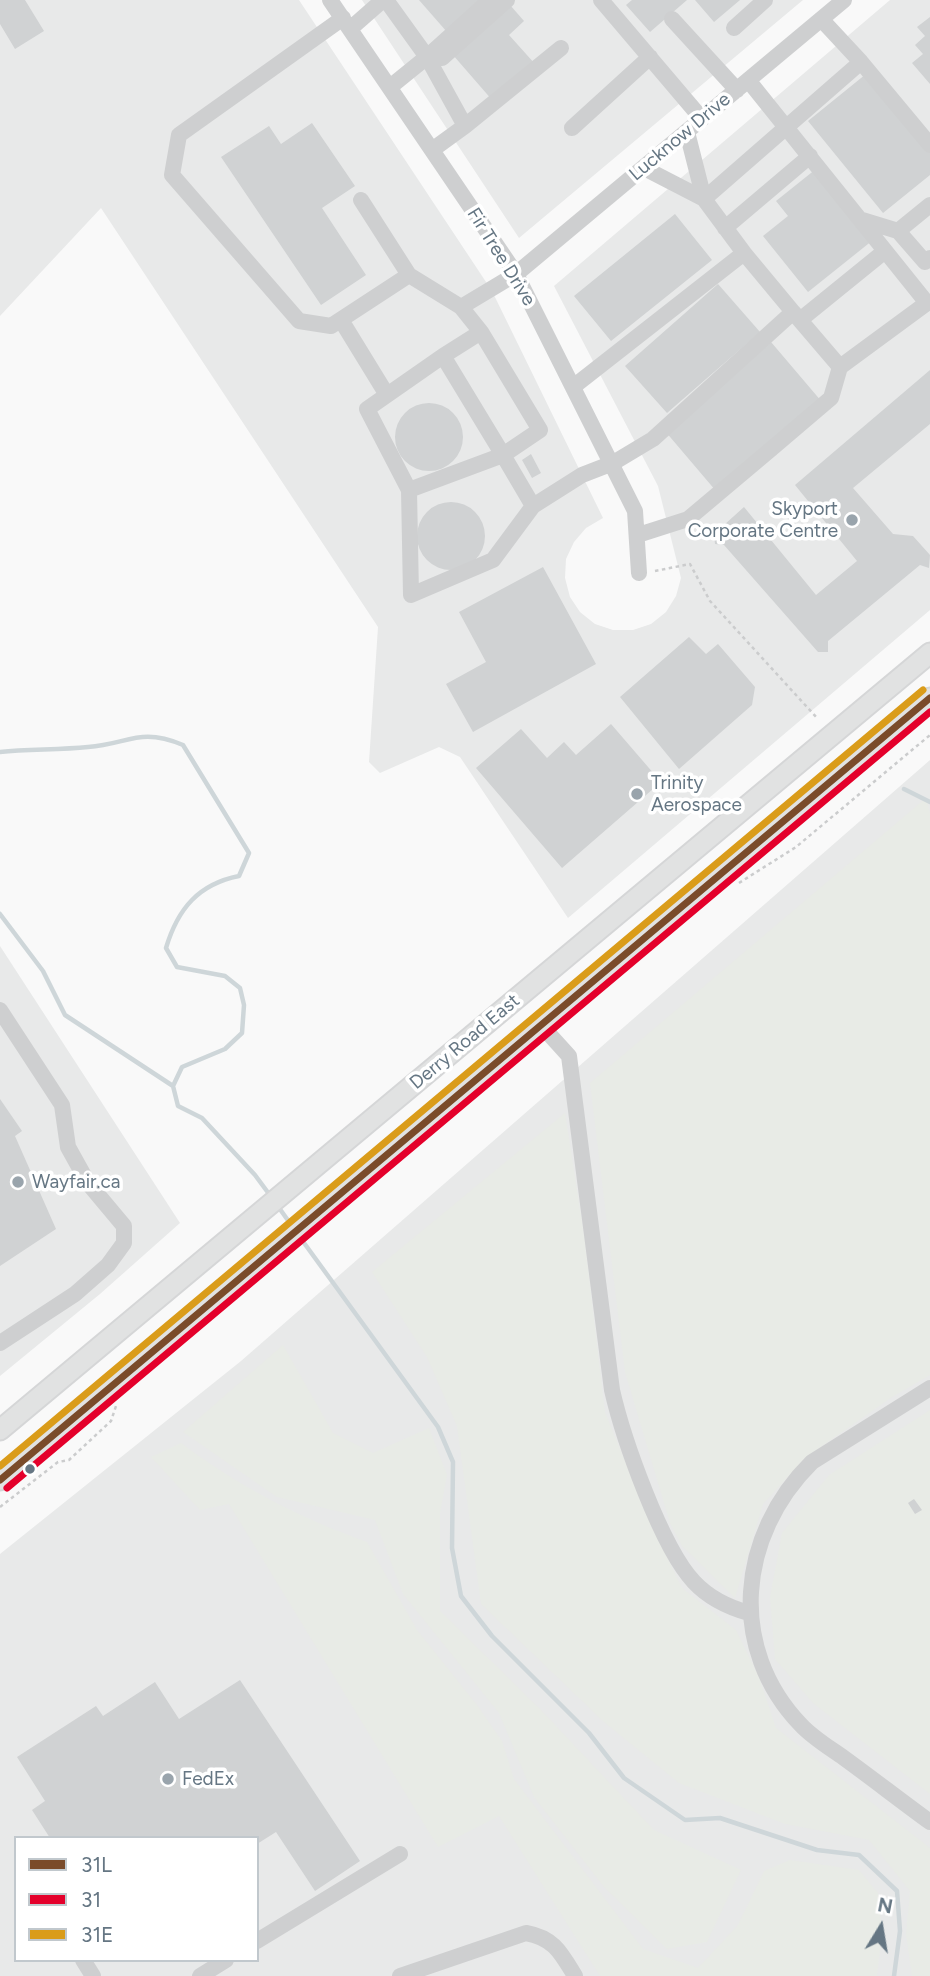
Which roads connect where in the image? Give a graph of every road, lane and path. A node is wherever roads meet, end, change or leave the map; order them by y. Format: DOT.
graph roads {
  1 [pos="330,0"];
  2 [pos="384,0"];
  3 [pos="490,0"];
  4 [pos="507,0"];
  5 [pos="601,0"];
  6 [pos="765,0"];
  7 [pos="837,2"];
  8 [pos="672,19"];
  9 [pos="821,19"];
  10 [pos="346,24"];
  11 [pos="734,28"];
  12 [pos="561,48"];
  13 [pos="650,57"];
  14 [pos="430,62"];
  15 [pos="861,62"];
  16 [pos="743,85"];
  17 [pos="390,87"];
  18 [pos="702,119"];
  19 [pos="465,126"];
  20 [pos="787,127"];
  21 [pos="572,128"];
  22 [pos="687,132"];
  23 [pos="930,145"];
  24 [pos="432,150"];
  25 [pos="810,156"];
  26 [pos="643,168"];
  27 [pos="704,199"];
  28 [pos="360,200"];
  29 [pos="930,205"];
  30 [pos="862,220"];
  31 [pos="725,228"];
  32 [pos="898,231"];
  33 [pos="885,251"];
  34 [pos="744,253"];
  35 [pos="930,258"];
  36 [pos="516,274"];
  37 [pos="409,275"];
  38 [pos="461,307"];
  39 [pos="797,316"];
  40 [pos="341,320"];
  41 [pos="481,332"];
  42 [pos="443,356"];
  43 [pos="840,367"];
  44 [pos="573,387"];
  45 [pos="387,395"];
  46 [pos="503,455"];
  47 [pos="612,463"];
  48 [pos="409,490"];
  49 [pos="533,506"];
  50 [pos="638,535"];
  51 [pos="639,573"];
  52 [pos="930,653"];
  53 [pos="930,698"];
  54 [pos="818,719"];
  55 [pos="0,1010"];
  56 [pos="540,1024"];
  57 [pos="0,1343"];
  58 [pos="930,1388"];
  59 [pos="0,1430"];
  60 [pos="0,1480"];
  61 [pos="749,1614"];
  62 [pos="930,1822"];
  63 [pos="400,1854"];
  64 [pos="259,1940"];
  65 [pos="223,1962"];
  66 [pos="200,1976"];
  67 [pos="400,1976"];
  68 [pos="575,1976"];
  1 -- 10 [label="street, Fir Tree Drive"];
  2 -- 10 [label="street"];
  2 -- 14 [label="street"];
  3 -- 14 [label="street"];
  4 -- 14 [label="street"];
  5 -- 13 [label="street"];
  6 -- 11 [label="street"];
  7 -- 9 [label="street, Lucknow Drive"];
  8 -- 16 [label="street"];
  9 -- 15 [label="street"];
  9 -- 16 [label="street, Lucknow Drive"];
  10 -- 17 [label="street, Fir Tree Drive"];
  10 -- 40 [label="street"];
  12 -- 19 [label="street"];
  13 -- 18 [label="street"];
  13 -- 21 [label="street"];
  14 -- 17 [label="street"];
  14 -- 19 [label="street"];
  15 -- 20 [label="street"];
  15 -- 23 [label="street"];
  16 -- 18 [label="street, Lucknow Drive"];
  16 -- 20 [label="street"];
  17 -- 24 [label="street, Fir Tree Drive"];
  18 -- 22 [label="street, Lucknow Drive"];
  19 -- 24 [label="street"];
  20 -- 25 [label="street"];
  20 -- 27 [label="street"];
  22 -- 26 [label="street, Lucknow Drive"];
  22 -- 27 [label="street"];
  24 -- 36 [label="street, Fir Tree Drive"];
  25 -- 30 [label="street"];
  25 -- 31 [label="street"];
  26 -- 27 [label="street"];
  26 -- 36 [label="street, Lucknow Drive"];
  27 -- 31 [label="street"];
  28 -- 37 [label="street"];
  29 -- 32 [label="street"];
  30 -- 32 [label="street"];
  30 -- 33 [label="street"];
  31 -- 34 [label="street"];
  32 -- 35 [label="street"];
  33 -- 39 [label="street"];
  33 -- 43 [label="street"];
  34 -- 39 [label="street"];
  34 -- 44 [label="street"];
  36 -- 38 [label="street, Lucknow Drive"];
  36 -- 44 [label="street, Fir Tree Drive"];
  37 -- 38 [label="street"];
  37 -- 40 [label="street"];
  38 -- 41 [label="street"];
  39 -- 43 [label="street"];
  39 -- 47 [label="street"];
  40 -- 45 [label="street"];
  41 -- 42 [label="street"];
  41 -- 46 [label="street"];
  42 -- 45 [label="street"];
  42 -- 46 [label="street"];
  43 -- 50 [label="street"];
  44 -- 47 [label="street, Fir Tree Drive"];
  45 -- 48 [label="street"];
  46 -- 48 [label="street"];
  46 -- 49 [label="street"];
  47 -- 49 [label="street"];
  47 -- 50 [label="street, Fir Tree Drive"];
  48 -- 49 [label="street"];
  50 -- 51 [label="street, Fir Tree Drive"];
  51 -- 54 [label="path"];
  52 -- 59 [label="main road, Derry Road East"];
  53 -- 56 [label="main road, Derry Road East"];
  55 -- 57 [label="street"];
  56 -- 60 [label="main road, Derry Road East"];
  56 -- 61 [label="street"];
  58 -- 61 [label="street"];
  61 -- 62 [label="street"];
  63 -- 64 [label="street"];
  65 -- 66 [label="street"];
  67 -- 68 [label="street"];
}
